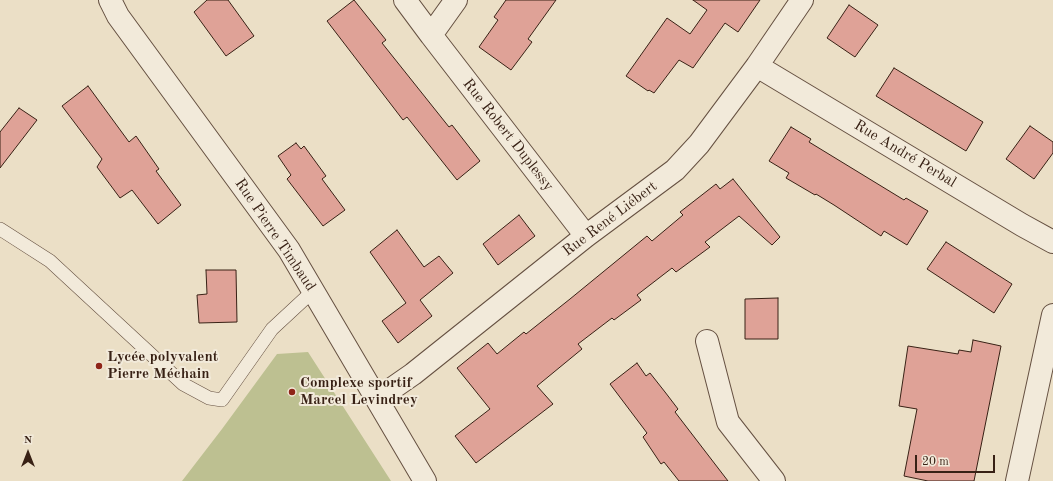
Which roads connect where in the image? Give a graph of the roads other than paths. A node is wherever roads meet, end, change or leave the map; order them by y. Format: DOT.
graph roads {
  1 [pos="110,0"];
  2 [pos="405,0"];
  3 [pos="456,0"];
  4 [pos="802,0"];
  5 [pos="431,35"];
  6 [pos="757,66"];
  7 [pos="0,229"];
  8 [pos="586,236"];
  9 [pos="1053,242"];
  10 [pos="313,291"];
  11 [pos="1053,314"];
  12 [pos="707,341"];
  13 [pos="377,399"];
  14 [pos="425,481"];
  15 [pos="774,481"];
  16 [pos="1017,481"];
  1 -- 10 [label="street, Rue Pierre Timbaud"];
  2 -- 5 [label="street, Rue Robert Duplessy"];
  3 -- 5 [label="street"];
  4 -- 6 [label="street, Rue René Liébert"];
  5 -- 8 [label="street, Rue Robert Duplessy"];
  6 -- 8 [label="street, Rue René Liébert"];
  6 -- 9 [label="street, Rue André Perbal"];
  7 -- 10 [label="lane"];
  8 -- 13 [label="street, Rue René Liébert"];
  10 -- 13 [label="street, Rue Pierre Timbaud"];
  11 -- 16 [label="street"];
  12 -- 15 [label="street"];
  13 -- 14 [label="street, Rue Pierre Timbaud"];
}
